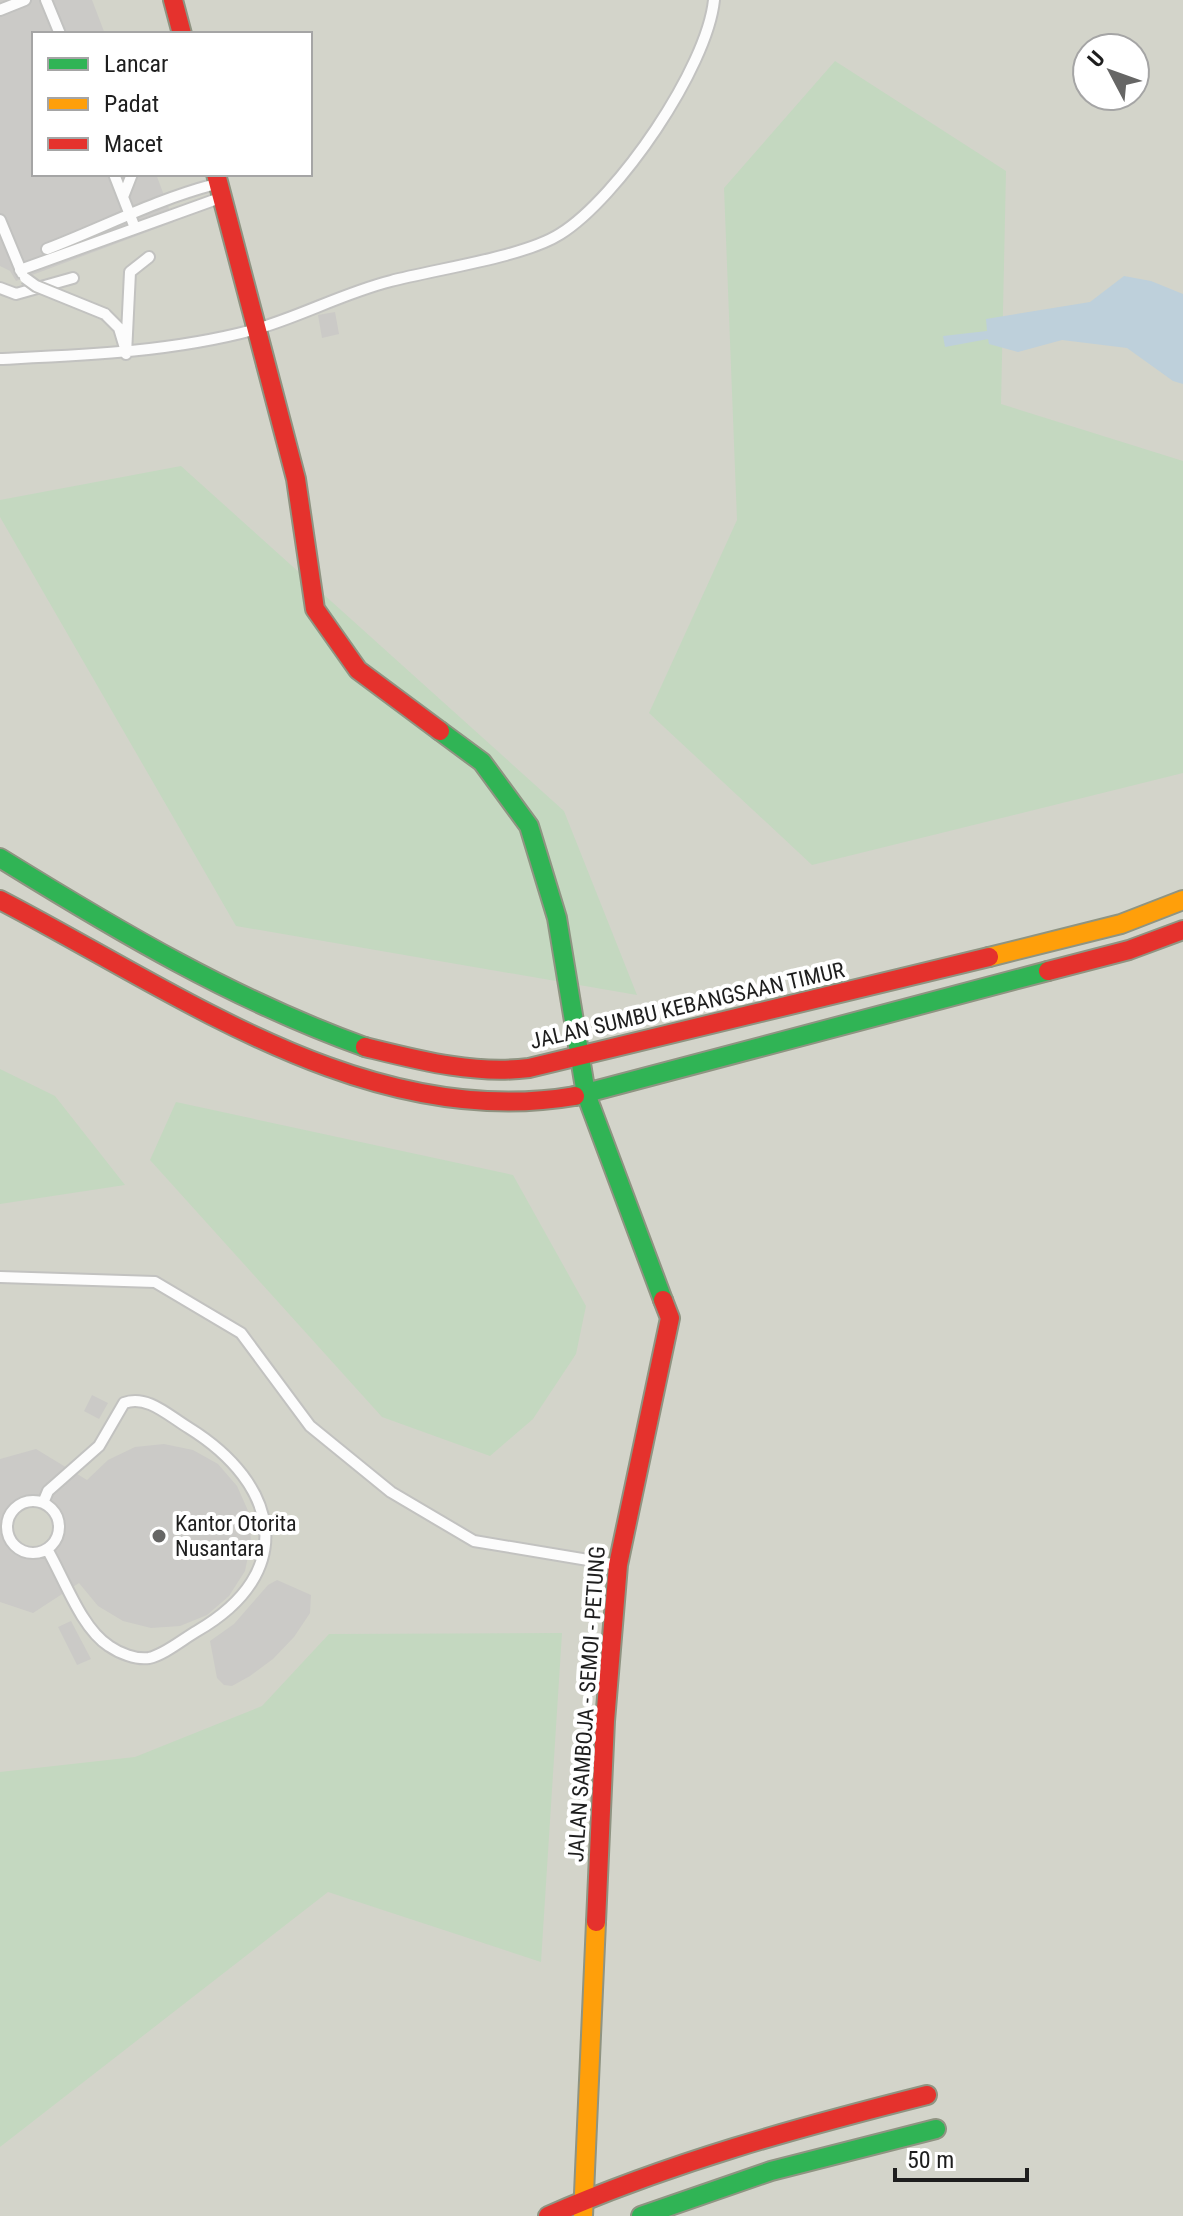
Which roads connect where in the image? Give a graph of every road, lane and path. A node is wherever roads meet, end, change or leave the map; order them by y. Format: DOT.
graph roads {
  1 [pos="25,0"];
  2 [pos="46,0"];
  3 [pos="173,0"];
  4 [pos="714,0"];
  5 [pos="0,10"];
  6 [pos="59,32"];
  7 [pos="181,32"];
  8 [pos="115,176"];
  9 [pos="131,176"];
  10 [pos="214,189"];
  11 [pos="123,197"];
  12 [pos="129,213"];
  13 [pos="0,220"];
  14 [pos="135,228"];
  15 [pos="0,248"];
  16 [pos="47,249"];
  17 [pos="12,251"];
  18 [pos="149,257"];
  19 [pos="22,274"];
  20 [pos="73,278"];
  21 [pos="0,288"];
  22 [pos="254,330"];
  23 [pos="126,354"];
  24 [pos="0,359"];
  25 [pos="0,858"];
  26 [pos="0,900"];
  27 [pos="1183,900"];
  28 [pos="1183,930"];
  29 [pos="581,1058"];
  30 [pos="586,1094"];
  31 [pos="0,1277"];
  32 [pos="43,1503"];
  33 [pos="3,1525"];
  34 [pos="47,1549"];
  35 [pos="618,1565"];
  36 [pos="927,2095"];
  37 [pos="936,2129"];
  38 [pos="583,2208"];
  39 [pos="548,2216"];
  40 [pos="641,2216"];
  1 -- 5 [label="lane"];
  2 -- 6 [label="lane"];
  3 -- 7 [label="main road"];
  4 -- 22 [label="lane"];
  8 -- 11 [label="lane"];
  9 -- 11 [label="lane"];
  10 -- 12 [label="lane"];
  10 -- 14 [label="lane"];
  10 -- 22 [label="main road, JALAN SAMBOJA - SEMOI - PETUNG"];
  11 -- 12 [label="lane"];
  12 -- 14 [label="lane"];
  12 -- 16 [label="lane"];
  13 -- 17 [label="lane"];
  14 -- 19 [label="lane"];
  15 -- 17 [label="lane"];
  17 -- 19 [label="lane"];
  18 -- 23 [label="lane"];
  19 -- 23 [label="lane, bridge"];
  20 -- 21 [label="lane"];
  22 -- 23 [label="lane"];
  22 -- 29 [label="main road, JALAN SAMBOJA - SEMOI - PETUNG"];
  23 -- 24 [label="lane"];
  25 -- 29 [label="main road, JALAN SUMBU KEBANGSAAN TIMUR"];
  26 -- 30 [label="main road"];
  27 -- 29 [label="main road, JALAN SUMBU KEBANGSAAN TIMUR"];
  28 -- 30 [label="main road"];
  29 -- 30 [label="main road, JALAN SAMBOJA - SEMOI - PETUNG"];
  30 -- 35 [label="main road, JALAN SAMBOJA - SEMOI - PETUNG"];
  31 -- 35 [label="lane"];
  32 -- 33 [label="lane"];
  32 -- 34 [label="lane"];
  32 -- 34 [label="lane"];
  33 -- 34 [label="lane"];
  35 -- 38 [label="main road, JALAN SAMBOJA - SEMOI - PETUNG"];
  36 -- 38 [label="main road"];
  37 -- 40 [label="main road"];
  38 -- 39 [label="main road"];
}
